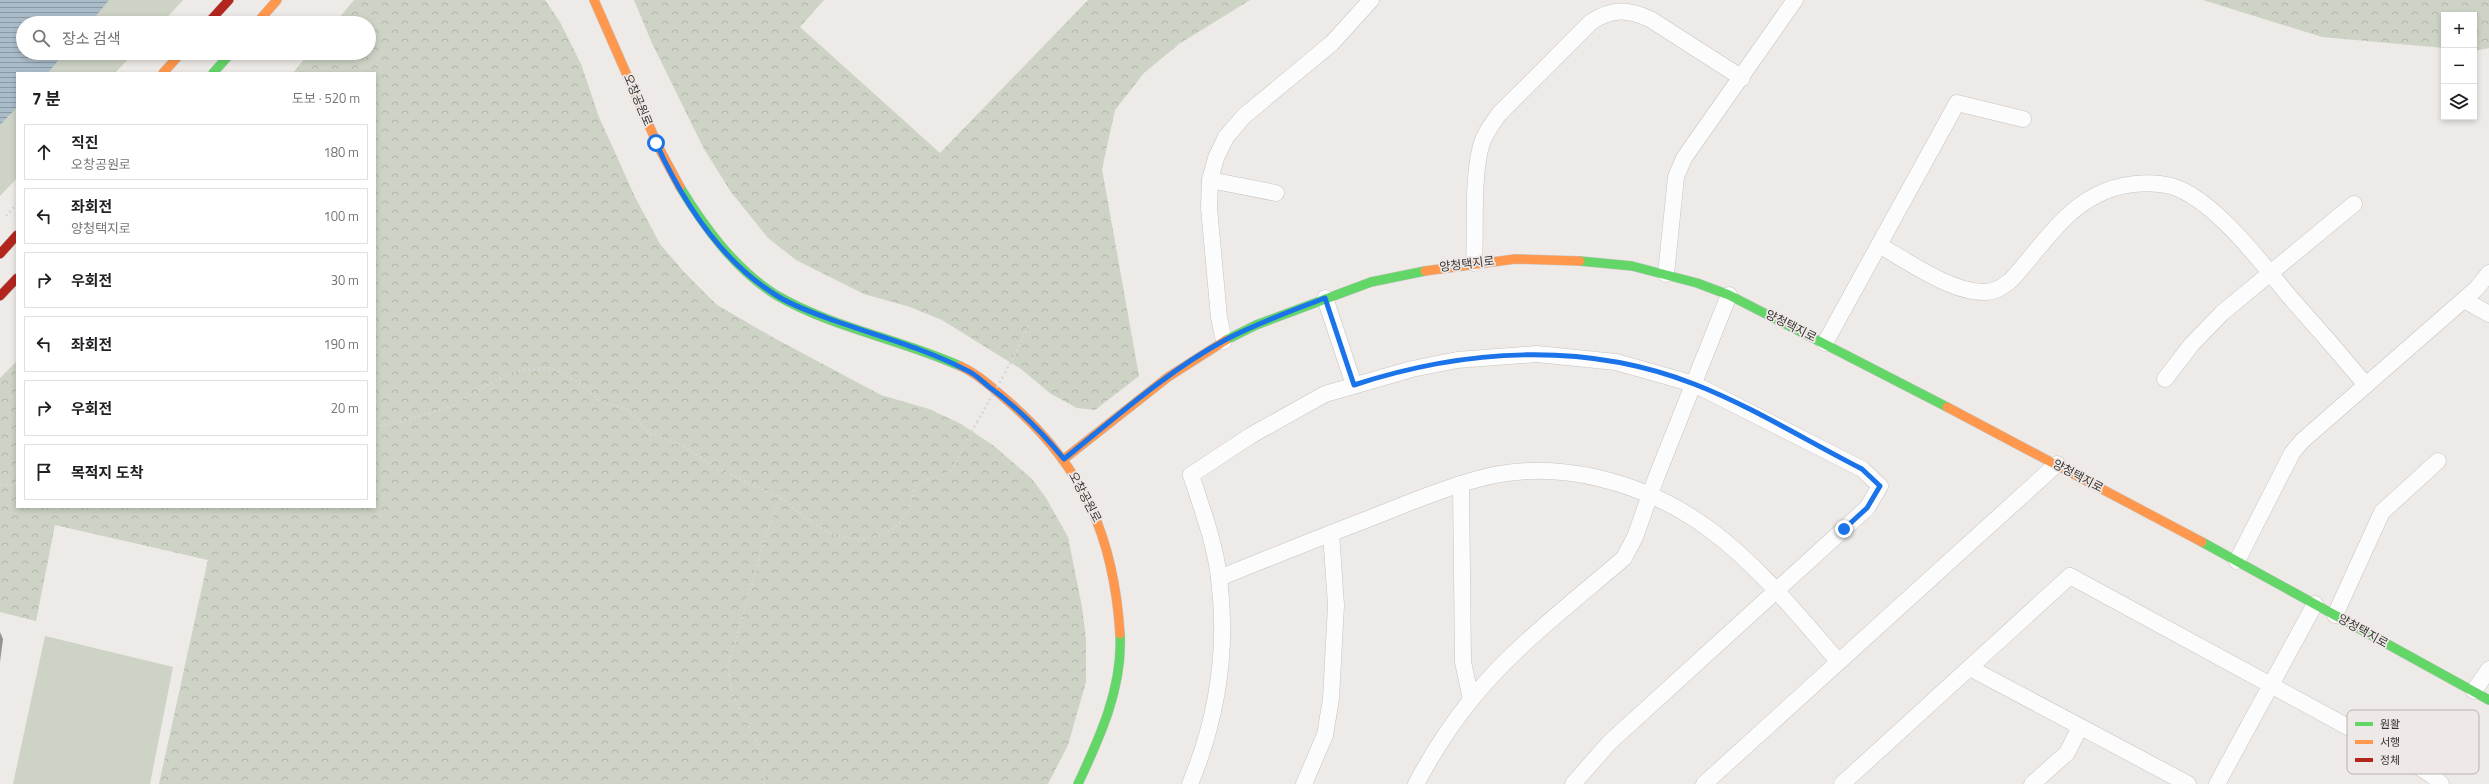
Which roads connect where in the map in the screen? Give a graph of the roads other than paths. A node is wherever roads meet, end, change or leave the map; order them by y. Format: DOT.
graph roads {
  1 [pos="229,0"];
  2 [pos="277,0"];
  3 [pos="594,0"];
  4 [pos="1371,0"];
  5 [pos="1795,0"];
  6 [pos="214,16"];
  7 [pos="263,16"];
  8 [pos="175,60"];
  9 [pos="225,60"];
  10 [pos="164,72"];
  11 [pos="214,72"];
  12 [pos="1742,78"];
  13 [pos="2023,119"];
  14 [pos="1210,180"];
  15 [pos="1276,193"];
  16 [pos="2354,204"];
  17 [pos="16,236"];
  18 [pos="1879,245"];
  19 [pos="0,254"];
  20 [pos="1474,263"];
  21 [pos="2270,273"];
  22 [pos="2489,273"];
  23 [pos="1666,274"];
  24 [pos="16,279"];
  25 [pos="0,296"];
  26 [pos="1729,296"];
  27 [pos="1325,298"];
  28 [pos="2464,300"];
  29 [pos="2489,314"];
  30 [pos="1224,340"];
  31 [pos="1825,344"];
  32 [pos="2165,379"];
  33 [pos="1694,384"];
  34 [pos="1354,385"];
  35 [pos="2366,385"];
  36 [pos="1064,459"];
  37 [pos="2438,461"];
  38 [pos="2057,464"];
  39 [pos="1461,484"];
  40 [pos="1650,496"];
  41 [pos="1331,533"];
  42 [pos="2237,561"];
  43 [pos="1219,578"];
  44 [pos="1776,590"];
  45 [pos="2315,604"];
  46 [pos="2335,615"];
  47 [pos="1838,661"];
  48 [pos="1970,668"];
  49 [pos="2489,669"];
  50 [pos="2271,686"];
  51 [pos="2474,691"];
  52 [pos="1471,699"];
  53 [pos="2489,700"];
  54 [pos="2080,726"];
  55 [pos="2347,727"];
  56 [pos="2430,774"];
  57 [pos="1078,784"];
  58 [pos="1190,784"];
  59 [pos="1304,784"];
  60 [pos="1416,784"];
  61 [pos="1573,784"];
  62 [pos="1704,784"];
  63 [pos="1842,784"];
  64 [pos="2032,784"];
  65 [pos="2188,784"];
  66 [pos="2217,784"];
  67 [pos="2441,784"];
  1 -- 6 [label="street"];
  2 -- 7 [label="street"];
  3 -- 36 [label="street, 오창공원로"];
  4 -- 14 [label="street"];
  5 -- 12 [label="street"];
  8 -- 10 [label="street"];
  9 -- 11 [label="street"];
  12 -- 20 [label="street"];
  12 -- 23 [label="street"];
  13 -- 18 [label="street"];
  14 -- 15 [label="street"];
  14 -- 30 [label="street"];
  16 -- 21 [label="street"];
  17 -- 19 [label="street"];
  18 -- 21 [label="street"];
  18 -- 31 [label="street"];
  20 -- 23 [label="street, 양청택지로"];
  20 -- 27 [label="street, 양청택지로"];
  21 -- 32 [label="street"];
  21 -- 35 [label="street"];
  22 -- 28 [label="street"];
  23 -- 26 [label="street, 양청택지로"];
  24 -- 25 [label="street"];
  26 -- 31 [label="street, 양청택지로"];
  26 -- 33 [label="street"];
  27 -- 30 [label="street, 양청택지로"];
  27 -- 34 [label="street"];
  28 -- 29 [label="street"];
  28 -- 35 [label="street"];
  30 -- 36 [label="street, 양청택지로"];
  31 -- 38 [label="street, 양청택지로"];
  33 -- 34 [label="street"];
  33 -- 40 [label="street"];
  33 -- 44 [label="street"];
  34 -- 43 [label="street"];
  35 -- 42 [label="street"];
  36 -- 57 [label="street, 오창공원로"];
  37 -- 46 [label="street"];
  38 -- 42 [label="street, 양청택지로"];
  38 -- 47 [label="street"];
  39 -- 40 [label="street"];
  39 -- 41 [label="street"];
  39 -- 52 [label="street"];
  40 -- 44 [label="street"];
  40 -- 52 [label="street"];
  41 -- 43 [label="street"];
  41 -- 59 [label="street"];
  42 -- 45 [label="street, 양청택지로"];
  43 -- 58 [label="street"];
  44 -- 47 [label="street"];
  44 -- 61 [label="street"];
  45 -- 46 [label="street, 양청택지로"];
  45 -- 50 [label="street"];
  46 -- 51 [label="street, 양청택지로"];
  47 -- 62 [label="street"];
  48 -- 50 [label="street"];
  48 -- 54 [label="street"];
  48 -- 63 [label="street"];
  49 -- 51 [label="street"];
  50 -- 55 [label="street"];
  50 -- 66 [label="street"];
  51 -- 53 [label="street, 양청택지로"];
  52 -- 60 [label="street"];
  54 -- 64 [label="street"];
  54 -- 65 [label="street"];
  56 -- 67 [label="street"];
}
